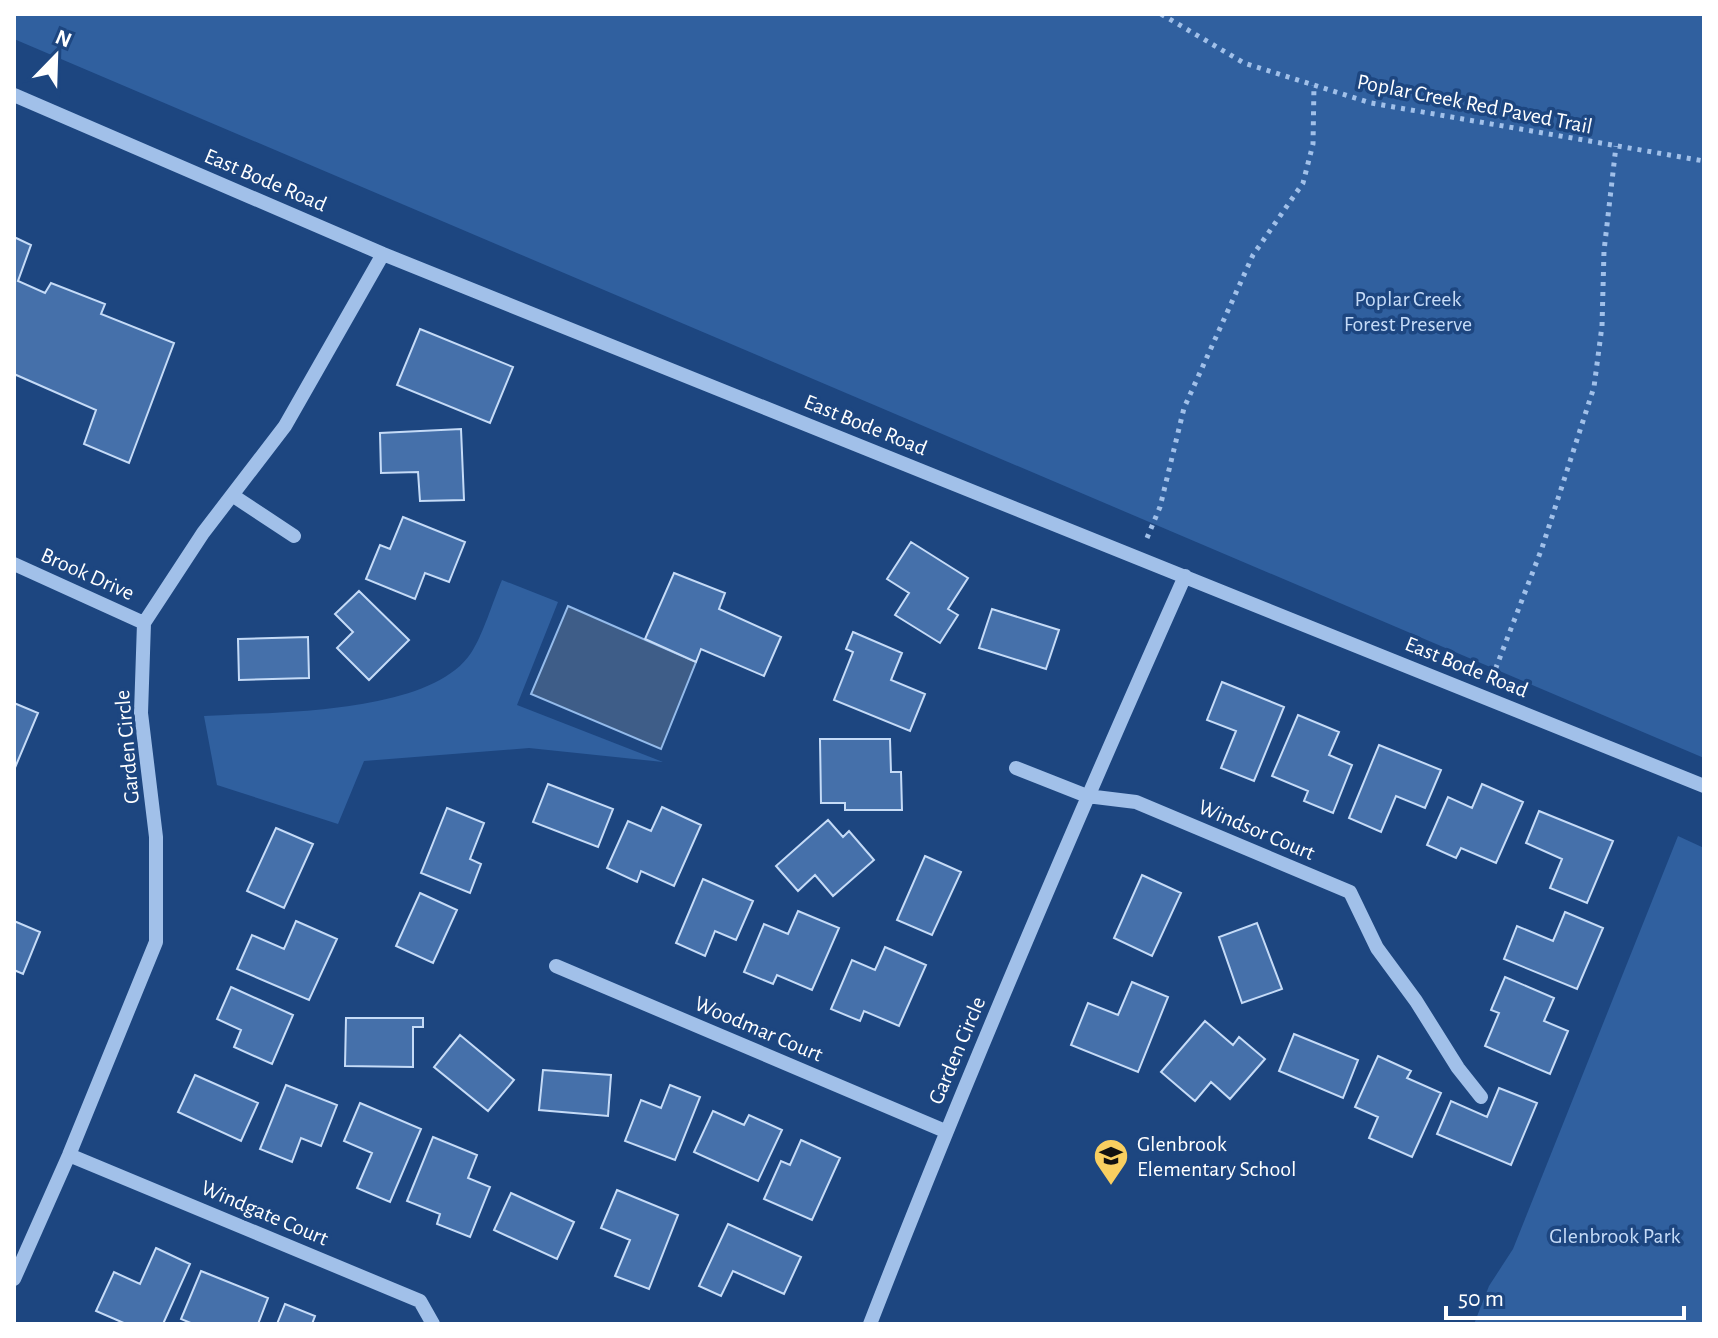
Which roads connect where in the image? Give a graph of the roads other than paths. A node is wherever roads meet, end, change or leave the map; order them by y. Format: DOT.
graph roads {
  1 [pos="14,95"];
  2 [pos="383,254"];
  3 [pos="232,495"];
  4 [pos="294,536"];
  5 [pos="14,564"];
  6 [pos="1185,576"];
  7 [pos="144,623"];
  8 [pos="1016,768"];
  9 [pos="1704,786"];
  10 [pos="1087,796"];
  11 [pos="556,966"];
  12 [pos="1481,1097"];
  13 [pos="945,1131"];
  14 [pos="69,1155"];
  15 [pos="14,1279"];
  16 [pos="433,1324"];
  17 [pos="870,1324"];
  1 -- 2 [label="street, East Bode Road"];
  2 -- 3 [label="street"];
  2 -- 6 [label="street, East Bode Road"];
  3 -- 4 [label="street"];
  3 -- 7 [label="street"];
  5 -- 7 [label="street, Brook Drive"];
  6 -- 9 [label="street, East Bode Road"];
  6 -- 10 [label="street, Garden Circle"];
  7 -- 14 [label="street, Garden Circle"];
  8 -- 10 [label="street"];
  10 -- 12 [label="street, Windsor Court"];
  10 -- 13 [label="street, Garden Circle"];
  11 -- 13 [label="street, Woodmar Court"];
  13 -- 17 [label="street, Garden Circle"];
  14 -- 15 [label="street, Garden Circle"];
  14 -- 16 [label="street, Windgate Court"];
}
